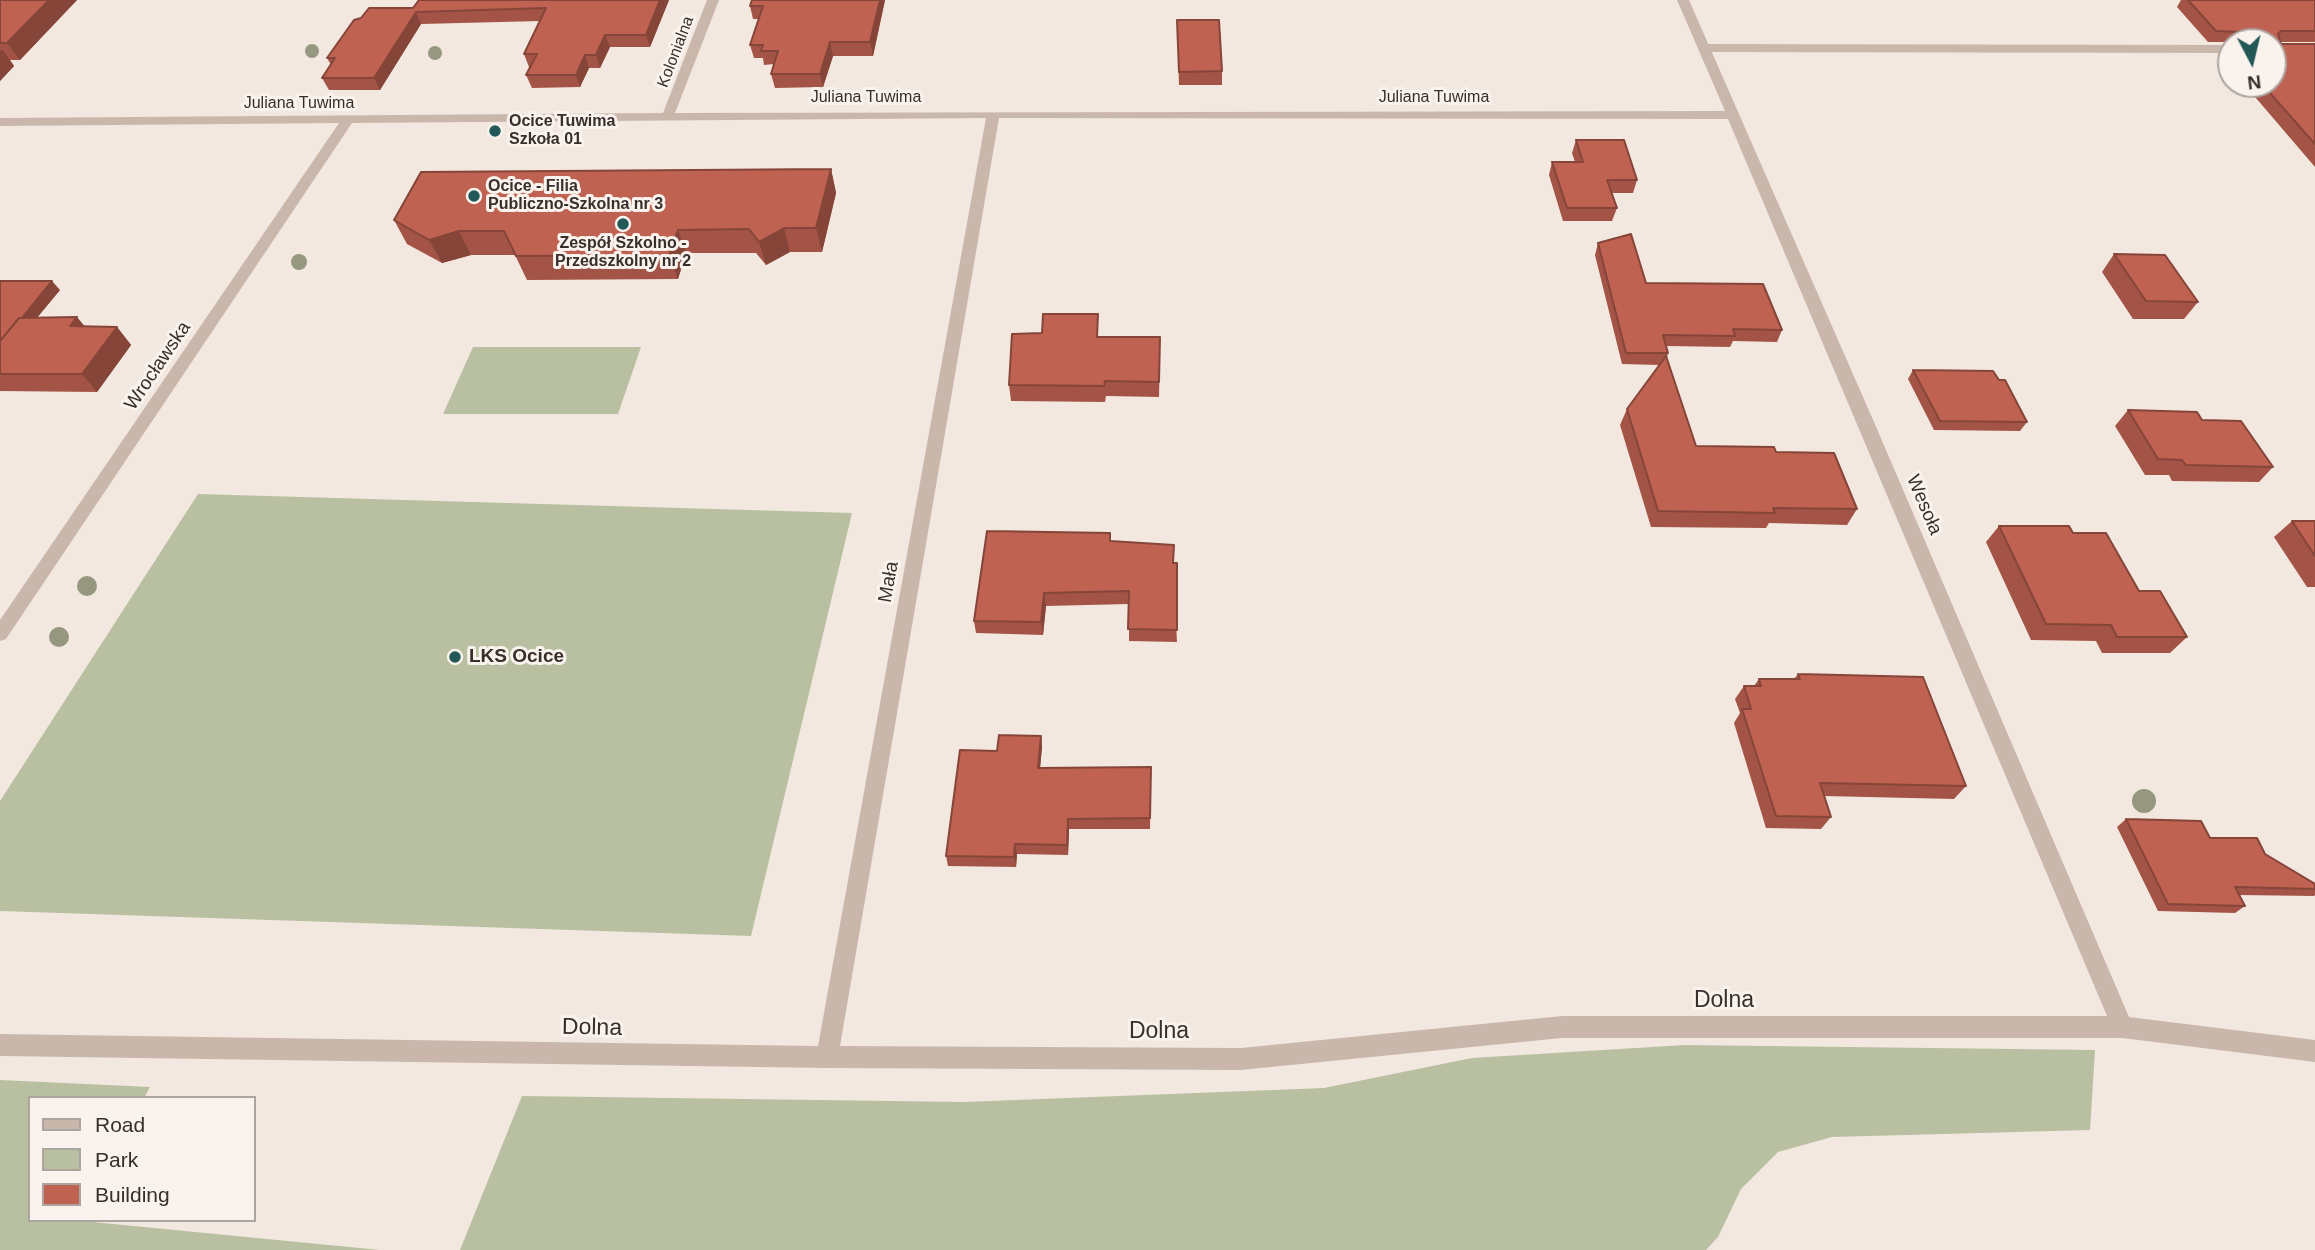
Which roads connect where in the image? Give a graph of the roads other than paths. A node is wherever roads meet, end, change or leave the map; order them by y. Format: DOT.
graph roads {
  1 [pos="713,0"];
  2 [pos="1683,0"];
  3 [pos="1704,48"];
  4 [pos="2217,49"];
  5 [pos="993,114"];
  6 [pos="668,115"];
  7 [pos="1733,115"];
  8 [pos="348,119"];
  9 [pos="0,122"];
  10 [pos="0,634"];
  11 [pos="2122,1027"];
  12 [pos="0,1045"];
  13 [pos="2315,1051"];
  14 [pos="827,1058"];
  1 -- 6 [label="street, Kolonialna"];
  2 -- 3 [label="street, Wesoła"];
  3 -- 4 [label="street"];
  3 -- 7 [label="street, Wesoła"];
  5 -- 6 [label="street, Juliana Tuwima"];
  5 -- 7 [label="street, Juliana Tuwima"];
  5 -- 14 [label="street, Mała"];
  6 -- 8 [label="street, Juliana Tuwima"];
  7 -- 11 [label="street, Wesoła"];
  8 -- 9 [label="street, Juliana Tuwima"];
  8 -- 10 [label="street, Wrocławska"];
  11 -- 13 [label="street, Dolna"];
  11 -- 14 [label="street, Dolna"];
  12 -- 14 [label="street, Dolna"];
}
